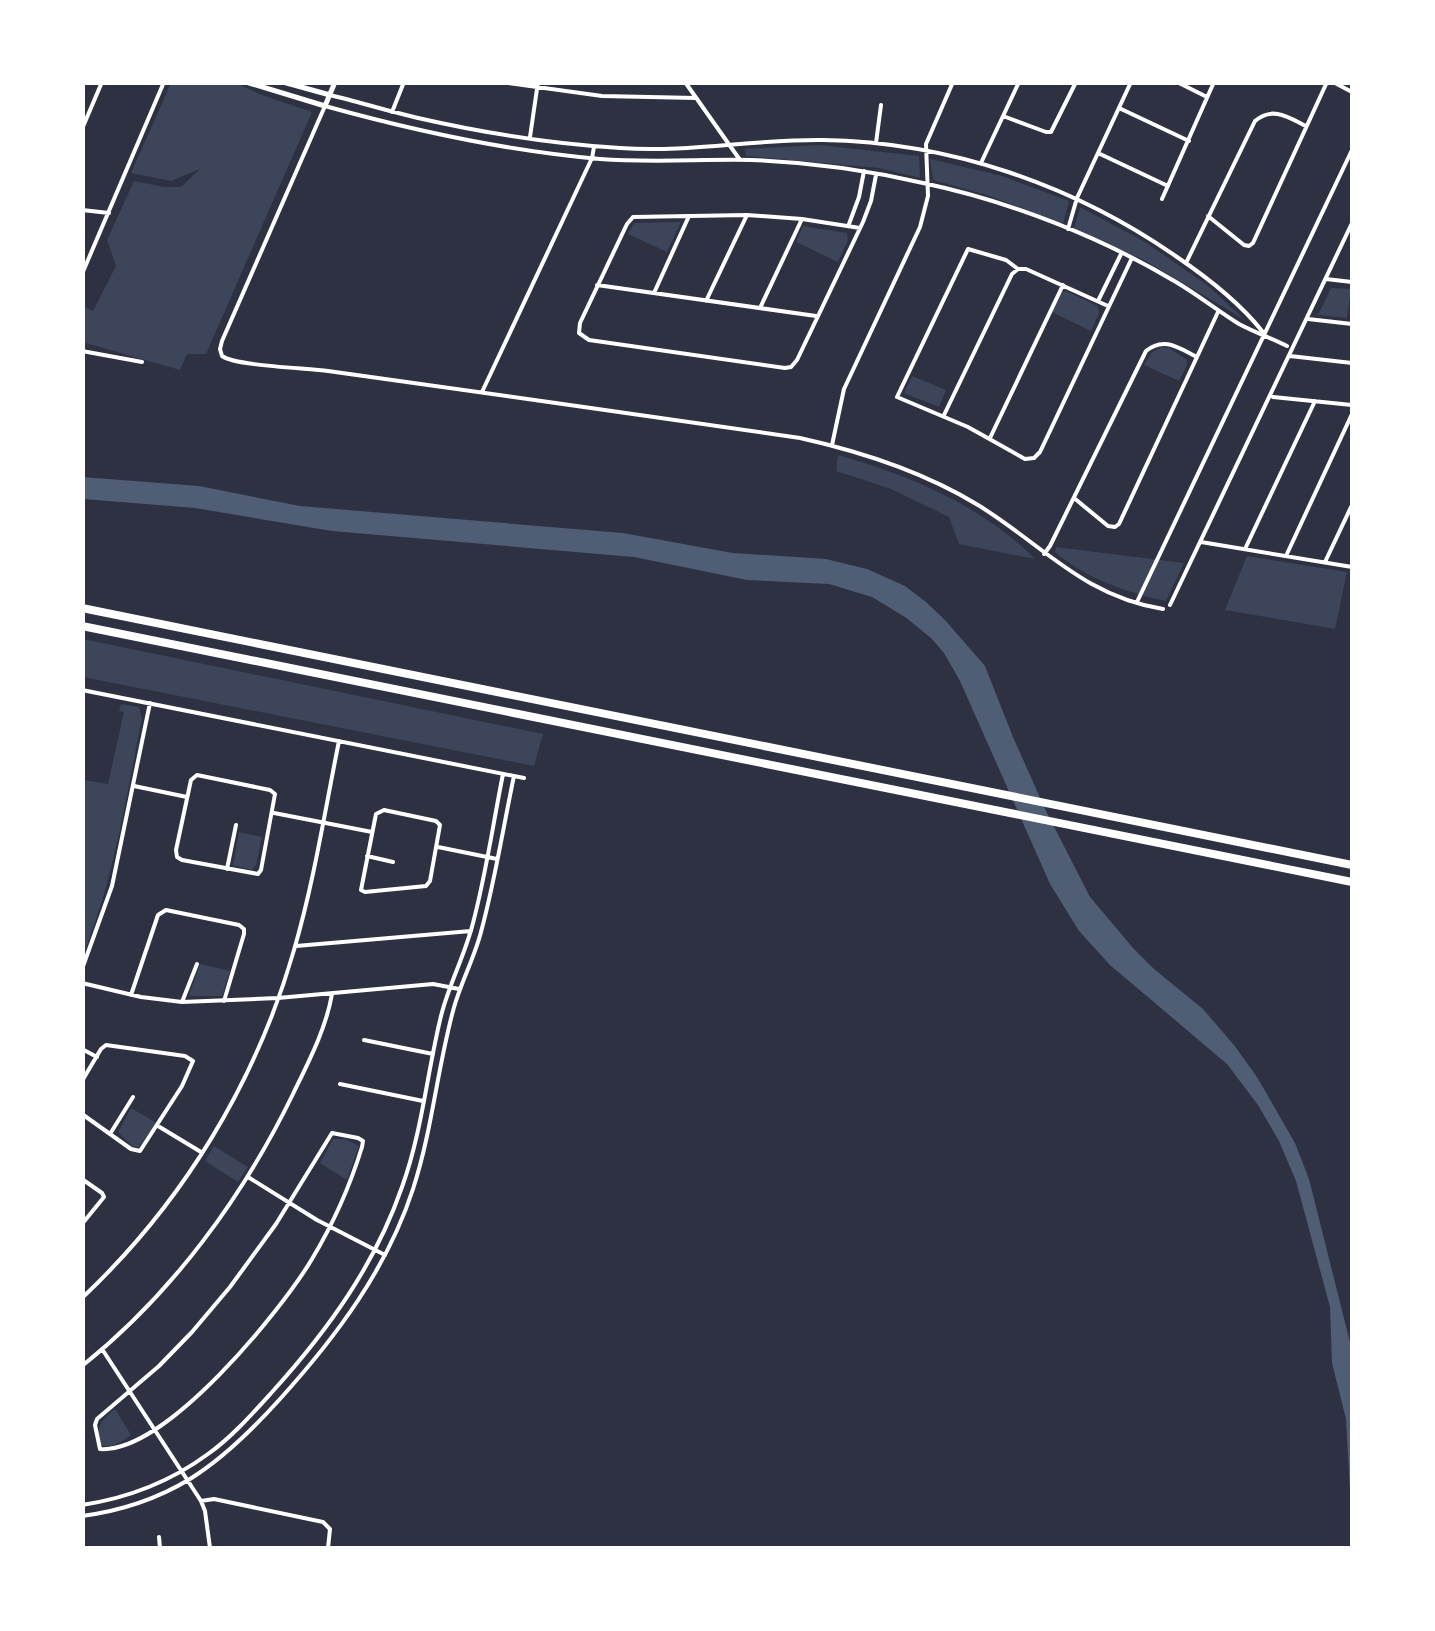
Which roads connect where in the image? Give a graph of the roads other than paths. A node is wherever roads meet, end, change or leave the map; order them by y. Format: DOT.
graph roads {
  1 [pos="102,82"];
  2 [pos="164,82"];
  3 [pos="246,82"];
  4 [pos="284,82"];
  5 [pos="335,82"];
  6 [pos="404,82"];
  7 [pos="501,82"];
  8 [pos="685,82"];
  9 [pos="954,82"];
  10 [pos="1019,82"];
  11 [pos="1076,82"];
  12 [pos="1131,82"];
  13 [pos="1177,82"];
  14 [pos="1214,82"];
  15 [pos="1330,82"];
  16 [pos="537,85"];
  17 [pos="1352,92"];
  18 [pos="330,95"];
  19 [pos="1207,96"];
  20 [pos="696,98"];
  21 [pos="881,104"];
  22 [pos="325,106"];
  23 [pos="1119,108"];
  24 [pos="392,112"];
  25 [pos="1003,116"];
  26 [pos="84,120"];
  27 [pos="1306,126"];
  28 [pos="82,128"];
  29 [pos="530,138"];
  30 [pos="1189,142"];
  31 [pos="876,143"];
  32 [pos="731,144"];
  33 [pos="594,146"];
  34 [pos="926,150"];
  35 [pos="1352,150"];
  36 [pos="1098,153"];
  37 [pos="592,158"];
  38 [pos="740,160"];
  39 [pos="981,163"];
  40 [pos="864,171"];
  41 [pos="876,173"];
  42 [pos="928,184"];
  43 [pos="1168,186"];
  44 [pos="1076,198"];
  45 [pos="1162,200"];
  46 [pos="82,210"];
  47 [pos="110,213"];
  48 [pos="690,215"];
  49 [pos="746,216"];
  50 [pos="1208,216"];
  51 [pos="802,219"];
  52 [pos="1352,223"];
  53 [pos="849,224"];
  54 [pos="860,228"];
  55 [pos="1068,229"];
  56 [pos="1345,239"];
  57 [pos="1352,240"];
  58 [pos="1121,254"];
  59 [pos="1132,259"];
  60 [pos="1186,263"];
  61 [pos="1018,268"];
  62 [pos="82,274"];
  63 [pos="1326,280"];
  64 [pos="1352,282"];
  65 [pos="1063,284"];
  66 [pos="598,286"];
  67 [pos="654,293"];
  68 [pos="706,301"];
  69 [pos="1098,301"];
  70 [pos="1108,306"];
  71 [pos="760,308"];
  72 [pos="1218,310"];
  73 [pos="818,316"];
  74 [pos="1308,319"];
  75 [pos="1352,324"];
  76 [pos="1264,335"];
  77 [pos="1287,346"];
  78 [pos="82,352"];
  79 [pos="1290,356"];
  80 [pos="1196,357"];
  81 [pos="142,362"];
  82 [pos="1352,363"];
  83 [pos="482,392"];
  84 [pos="1270,397"];
  85 [pos="1315,402"];
  86 [pos="1352,405"];
  87 [pos="1352,414"];
  88 [pos="944,416"];
  89 [pos="990,438"];
  90 [pos="832,445"];
  91 [pos="1074,498"];
  92 [pos="1352,505"];
  93 [pos="1201,542"];
  94 [pos="1245,549"];
  95 [pos="1044,554"];
  96 [pos="1286,556"];
  97 [pos="1325,562"];
  98 [pos="1352,566"];
  99 [pos="1136,603"];
  100 [pos="1170,605"];
  101 [pos="82,608"];
  102 [pos="1163,609"];
  103 [pos="82,626"];
  104 [pos="82,690"];
  105 [pos="150,703"];
  106 [pos="340,741"];
  107 [pos="503,774"];
  108 [pos="514,776"];
  109 [pos="524,778"];
  110 [pos="134,786"];
  111 [pos="187,797"];
  112 [pos="272,812"];
  113 [pos="322,823"];
  114 [pos="236,825"];
  115 [pos="372,832"];
  116 [pos="437,846"];
  117 [pos="367,856"];
  118 [pos="487,857"];
  119 [pos="497,859"];
  120 [pos="393,862"];
  121 [pos="1352,865"];
  122 [pos="227,869"];
  123 [pos="1352,882"];
  124 [pos="471,931"];
  125 [pos="295,946"];
  126 [pos="197,964"];
  127 [pos="82,969"];
  128 [pos="82,984"];
  129 [pos="450,986"];
  130 [pos="460,989"];
  131 [pos="131,994"];
  132 [pos="332,994"];
  133 [pos="278,998"];
  134 [pos="224,1001"];
  135 [pos="182,1002"];
  136 [pos="364,1040"];
  137 [pos="82,1048"];
  138 [pos="433,1054"];
  139 [pos="97,1057"];
  140 [pos="82,1080"];
  141 [pos="340,1084"];
  142 [pos="133,1098"];
  143 [pos="423,1102"];
  144 [pos="82,1114"];
  145 [pos="158,1126"];
  146 [pos="110,1134"];
  147 [pos="202,1153"];
  148 [pos="248,1177"];
  149 [pos="82,1179"];
  150 [pos="290,1203"];
  151 [pos="82,1224"];
  152 [pos="329,1227"];
  153 [pos="375,1250"];
  154 [pos="385,1255"];
  155 [pos="82,1298"];
  156 [pos="102,1349"];
  157 [pos="82,1366"];
  158 [pos="131,1390"];
  159 [pos="155,1429"];
  160 [pos="180,1472"];
  161 [pos="188,1480"];
  162 [pos="201,1501"];
  163 [pos="82,1505"];
  164 [pos="82,1516"];
  165 [pos="159,1537"];
  166 [pos="160,1548"];
  167 [pos="210,1548"];
  168 [pos="328,1548"];
  1 -- 26 [label="street"];
  2 -- 47 [label="street"];
  3 -- 22 [label="street"];
  4 -- 18 [label="street"];
  5 -- 18 [label="street"];
  6 -- 24 [label="street"];
  7 -- 16 [label="street"];
  8 -- 20 [label="street"];
  9 -- 34 [label="street"];
  10 -- 25 [label="street"];
  11 -- 25 [label="street"];
  12 -- 23 [label="street"];
  13 -- 19 [label="street"];
  14 -- 19 [label="street"];
  15 -- 17 [label="street"];
  15 -- 27 [label="street"];
  16 -- 20 [label="street"];
  16 -- 29 [label="street"];
  18 -- 22 [label="street"];
  18 -- 24 [label="street"];
  19 -- 30 [label="street"];
  20 -- 32 [label="street"];
  21 -- 31 [label="street"];
  22 -- 37 [label="street"];
  22 -- 83 [label="street"];
  23 -- 30 [label="street"];
  23 -- 36 [label="street"];
  24 -- 29 [label="street"];
  25 -- 39 [label="street"];
  26 -- 28 [label="street"];
  27 -- 50 [label="street"];
  27 -- 50 [label="street"];
  29 -- 33 [label="street"];
  30 -- 43 [label="street"];
  31 -- 32 [label="street"];
  31 -- 34 [label="street"];
  32 -- 33 [label="street"];
  32 -- 38 [label="street"];
  33 -- 37 [label="street"];
  34 -- 39 [label="street"];
  34 -- 42 [label="street"];
  35 -- 76 [label="street"];
  36 -- 43 [label="street"];
  36 -- 44 [label="street"];
  37 -- 38 [label="street"];
  37 -- 83 [label="street"];
  38 -- 40 [label="street"];
  39 -- 44 [label="street"];
  40 -- 41 [label="street"];
  40 -- 53 [label="street"];
  41 -- 42 [label="street"];
  41 -- 54 [label="street"];
  42 -- 55 [label="street"];
  42 -- 90 [label="street"];
  43 -- 45 [label="street"];
  44 -- 55 [label="street"];
  44 -- 60 [label="street"];
  46 -- 47 [label="street"];
  47 -- 62 [label="street"];
  48 -- 49 [label="street"];
  48 -- 66 [label="street"];
  48 -- 67 [label="street"];
  49 -- 51 [label="street"];
  49 -- 68 [label="street"];
  50 -- 60 [label="street"];
  51 -- 53 [label="street"];
  51 -- 71 [label="street"];
  52 -- 56 [label="street"];
  53 -- 54 [label="street"];
  54 -- 73 [label="street"];
  55 -- 58 [label="street"];
  56 -- 57 [label="street"];
  56 -- 63 [label="street"];
  58 -- 59 [label="street"];
  58 -- 69 [label="street"];
  59 -- 70 [label="street"];
  59 -- 72 [label="street"];
  60 -- 76 [label="street"];
  61 -- 65 [label="street"];
  61 -- 88 [label="street"];
  61 -- 88 [label="street"];
  63 -- 64 [label="street"];
  63 -- 74 [label="street"];
  65 -- 69 [label="street"];
  65 -- 89 [label="street"];
  66 -- 67 [label="street"];
  66 -- 73 [label="street"];
  67 -- 68 [label="street"];
  68 -- 71 [label="street"];
  69 -- 70 [label="street"];
  70 -- 89 [label="street"];
  71 -- 73 [label="street"];
  72 -- 76 [label="street"];
  72 -- 80 [label="street"];
  74 -- 75 [label="street"];
  74 -- 79 [label="street"];
  76 -- 77 [label="street"];
  76 -- 99 [label="street"];
  78 -- 81 [label="street"];
  79 -- 82 [label="street"];
  79 -- 84 [label="street"];
  80 -- 91 [label="street"];
  80 -- 91 [label="street"];
  83 -- 90 [label="street"];
  84 -- 85 [label="street"];
  84 -- 93 [label="street"];
  85 -- 86 [label="street"];
  85 -- 94 [label="street"];
  87 -- 96 [label="street"];
  88 -- 89 [label="street"];
  90 -- 95 [label="street"];
  91 -- 95 [label="street"];
  92 -- 97 [label="street"];
  93 -- 94 [label="street"];
  93 -- 100 [label="street"];
  94 -- 96 [label="street"];
  95 -- 99 [label="street"];
  96 -- 97 [label="street"];
  97 -- 98 [label="street"];
  99 -- 102 [label="street"];
  101 -- 121 [label="highway"];
  103 -- 123 [label="highway"];
  104 -- 105 [label="street"];
  105 -- 106 [label="street"];
  105 -- 110 [label="street"];
  106 -- 107 [label="street"];
  106 -- 113 [label="street"];
  107 -- 108 [label="street"];
  107 -- 118 [label="street"];
  108 -- 109 [label="street"];
  108 -- 119 [label="street"];
  110 -- 111 [label="street"];
  110 -- 127 [label="street"];
  111 -- 112 [label="street"];
  111 -- 122 [label="street"];
  112 -- 113 [label="street"];
  112 -- 122 [label="street"];
  113 -- 115 [label="street"];
  113 -- 125 [label="street"];
  114 -- 122 [label="street"];
  115 -- 116 [label="street"];
  115 -- 117 [label="street"];
  116 -- 117 [label="street"];
  116 -- 118 [label="street"];
  117 -- 120 [label="street"];
  118 -- 119 [label="street"];
  118 -- 124 [label="street"];
  119 -- 130 [label="street"];
  124 -- 125 [label="street"];
  124 -- 129 [label="street"];
  125 -- 133 [label="street"];
  126 -- 135 [label="street"];
  128 -- 131 [label="street"];
  129 -- 130 [label="street"];
  129 -- 132 [label="street"];
  129 -- 138 [label="street"];
  130 -- 154 [label="street"];
  131 -- 134 [label="street"];
  131 -- 135 [label="street"];
  132 -- 133 [label="street"];
  132 -- 148 [label="street"];
  133 -- 134 [label="street"];
  133 -- 147 [label="street"];
  134 -- 135 [label="street"];
  136 -- 138 [label="street"];
  137 -- 139 [label="street"];
  138 -- 143 [label="street"];
  139 -- 140 [label="street"];
  139 -- 145 [label="street"];
  141 -- 143 [label="street"];
  142 -- 146 [label="street"];
  143 -- 153 [label="street"];
  144 -- 146 [label="street"];
  145 -- 146 [label="street"];
  145 -- 147 [label="street"];
  147 -- 155 [label="street"];
  148 -- 150 [label="street"];
  148 -- 156 [label="street"];
  149 -- 151 [label="street"];
  150 -- 152 [label="street"];
  150 -- 152 [label="street"];
  150 -- 158 [label="street"];
  152 -- 153 [label="street"];
  152 -- 159 [label="street"];
  153 -- 154 [label="street"];
  153 -- 160 [label="street"];
  154 -- 161 [label="street"];
  156 -- 157 [label="street"];
  156 -- 158 [label="street"];
  158 -- 159 [label="street"];
  158 -- 159 [label="street"];
  159 -- 160 [label="street"];
  160 -- 161 [label="street"];
  160 -- 163 [label="street"];
  161 -- 162 [label="street"];
  161 -- 164 [label="street"];
  162 -- 167 [label="street"];
  162 -- 168 [label="street"];
  165 -- 166 [label="street"];
}
